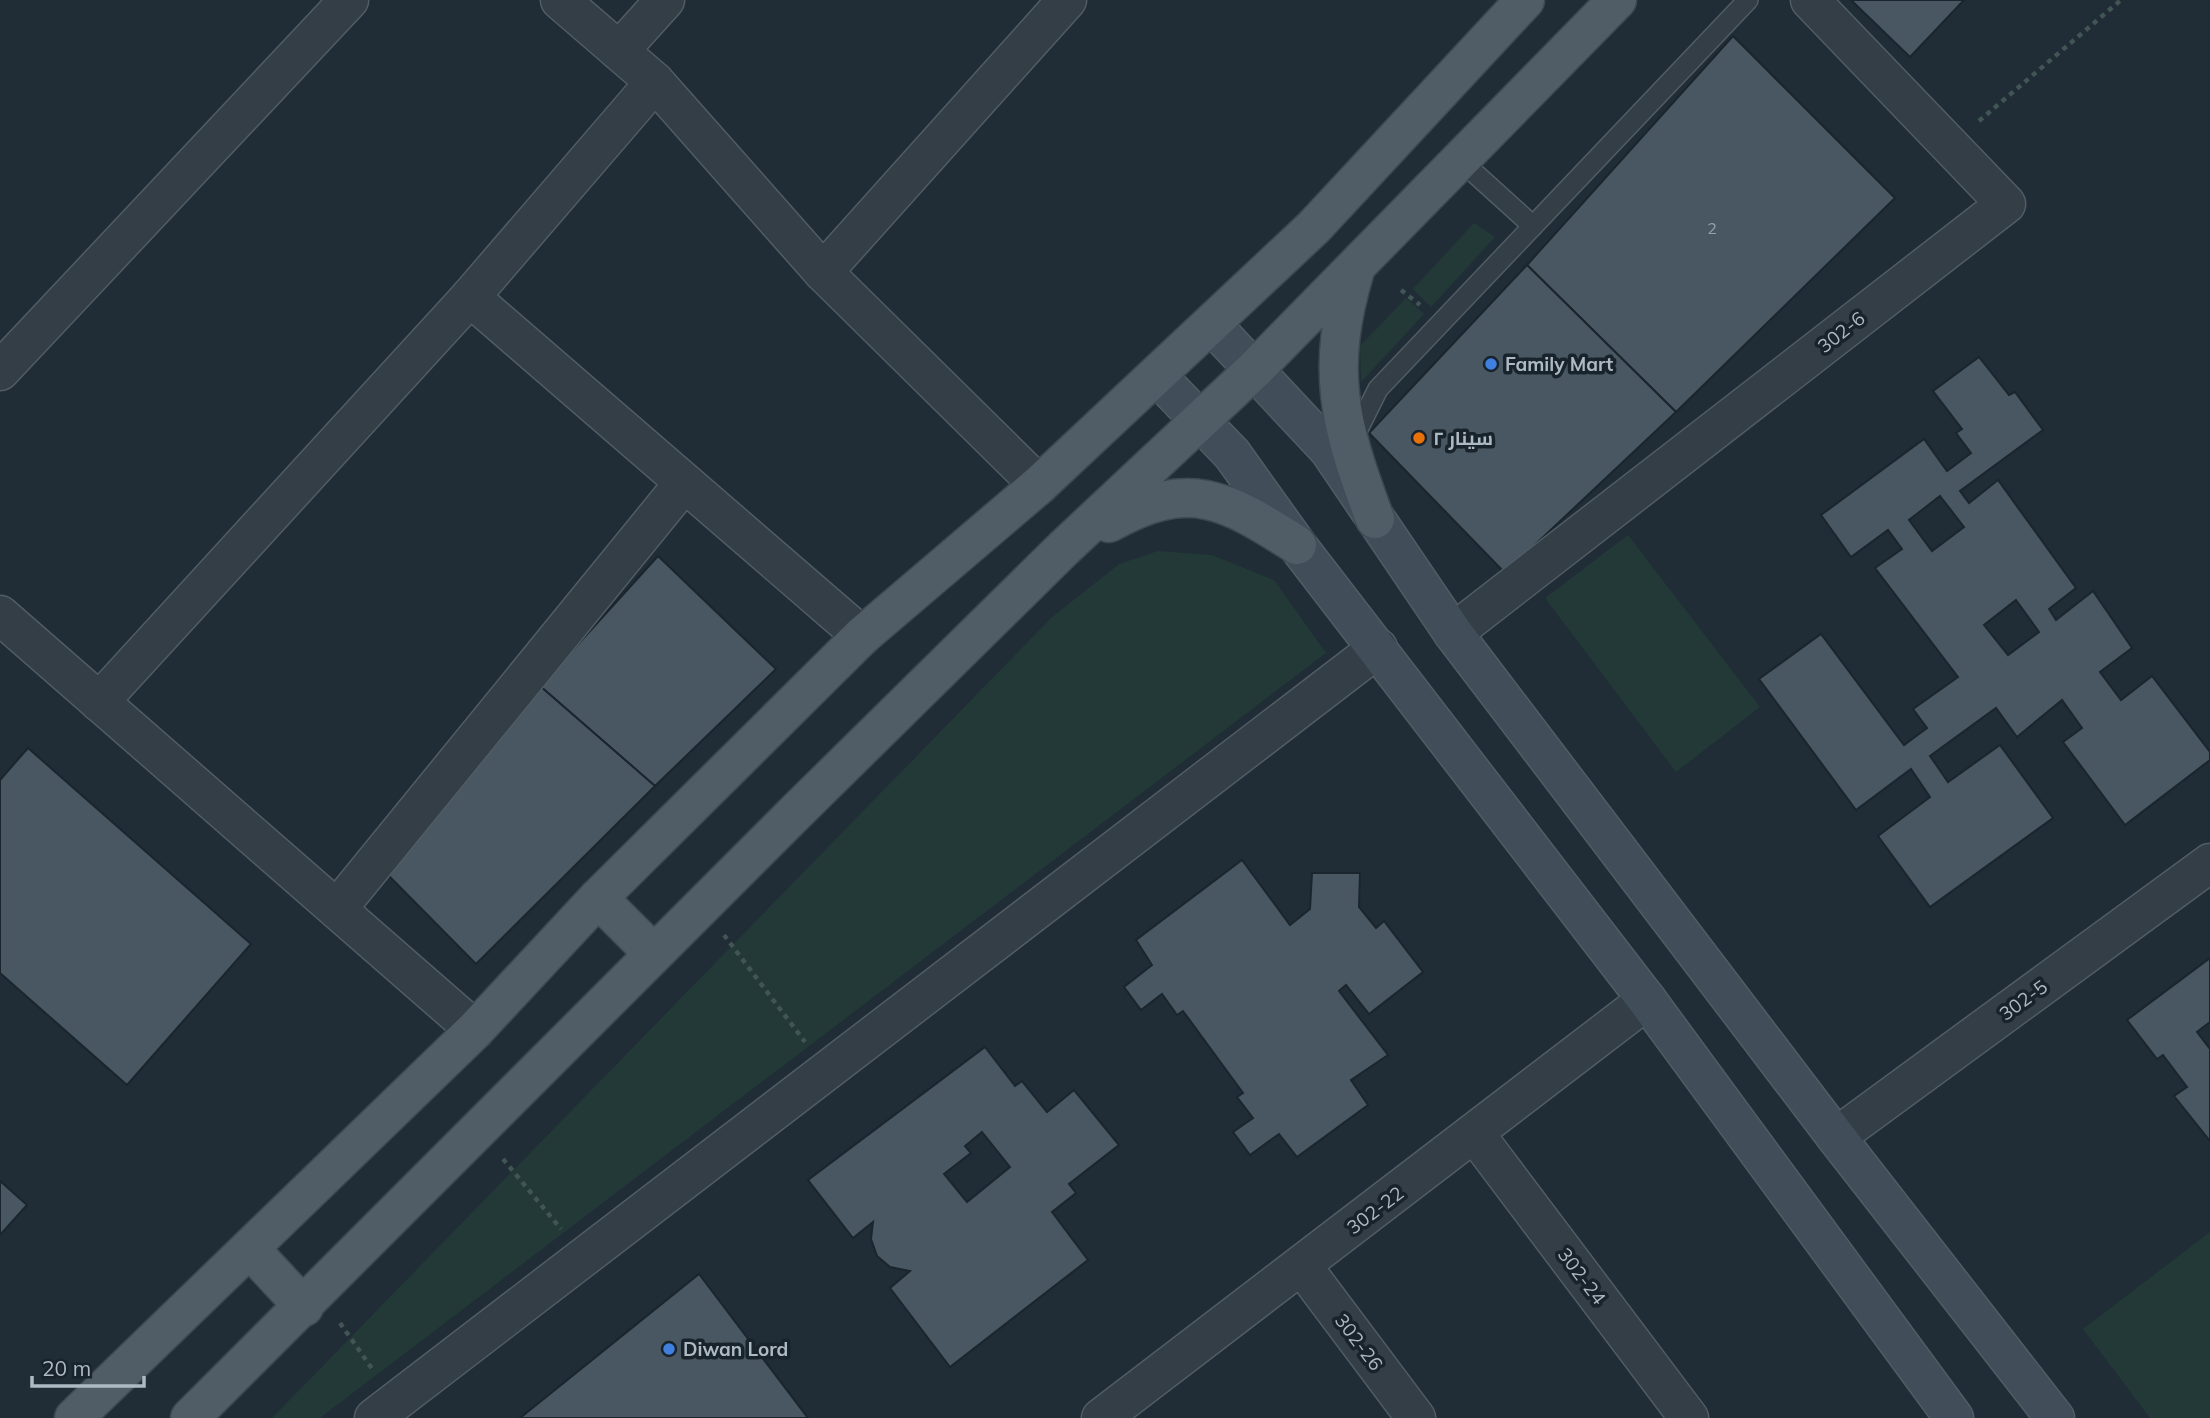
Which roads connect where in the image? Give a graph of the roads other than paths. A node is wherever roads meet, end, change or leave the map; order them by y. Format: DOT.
graph roads {
  1 [pos="349,0"];
  2 [pos="560,0"];
  3 [pos="665,0"];
  4 [pos="1067,0"];
  5 [pos="1525,0"];
  6 [pos="1617,0"];
  7 [pos="1748,0"];
  8 [pos="1810,0"];
  9 [pos="619,51"];
  10 [pos="655,82"];
  11 [pos="1460,160"];
  12 [pos="1533,226"];
  13 [pos="1356,265"];
  14 [pos="823,272"];
  15 [pos="470,297"];
  16 [pos="1212,325"];
  17 [pos="1255,369"];
  18 [pos="0,371"];
  19 [pos="1157,376"];
  20 [pos="1200,420"];
  21 [pos="1348,448"];
  22 [pos="684,482"];
  23 [pos="1039,485"];
  24 [pos="1375,519"];
  25 [pos="1297,545"];
  26 [pos="1064,548"];
  27 [pos="0,615"];
  28 [pos="1453,633"];
  29 [pos="862,636"];
  30 [pos="1378,648"];
  31 [pos="99,702"];
  32 [pos="2210,863"];
  33 [pos="598,898"];
  34 [pos="337,909"];
  35 [pos="653,953"];
  36 [pos="1647,1000"];
  37 [pos="475,1030"];
  38 [pos="1475,1134"];
  39 [pos="1836,1137"];
  40 [pos="251,1250"];
  41 [pos="1302,1266"];
  42 [pos="304,1307"];
  43 [pos="385,1410"];
  44 [pos="1106,1417"];
  45 [pos="74,1418"];
  46 [pos="191,1418"];
  47 [pos="1416,1418"];
  48 [pos="1689,1418"];
  49 [pos="1954,1418"];
  50 [pos="2055,1418"];
  1 -- 18 [label="street"];
  2 -- 9 [label="street"];
  3 -- 9 [label="street"];
  4 -- 14 [label="street"];
  5 -- 16 [label="main road"];
  6 -- 11 [label="main road"];
  7 -- 12 [label="lane"];
  8 -- 28 [label="street, 302-6"];
  9 -- 10 [label="street"];
  10 -- 14 [label="street"];
  10 -- 15 [label="street"];
  11 -- 12 [label="lane"];
  11 -- 13 [label="main road"];
  12 -- 21 [label="lane"];
  13 -- 17 [label="main road"];
  13 -- 21 [label="main road"];
  14 -- 23 [label="street"];
  15 -- 22 [label="street"];
  15 -- 31 [label="street"];
  16 -- 17 [label="main road"];
  16 -- 19 [label="main road"];
  17 -- 20 [label="main road"];
  17 -- 24 [label="main road"];
  19 -- 20 [label="main road"];
  19 -- 23 [label="main road"];
  20 -- 25 [label="main road"];
  20 -- 26 [label="main road"];
  21 -- 24 [label="main road"];
  22 -- 29 [label="street"];
  22 -- 34 [label="street"];
  23 -- 29 [label="main road"];
  24 -- 28 [label="main road"];
  25 -- 26 [label="main road"];
  25 -- 30 [label="main road"];
  26 -- 35 [label="main road"];
  27 -- 31 [label="street"];
  28 -- 39 [label="main road"];
  29 -- 33 [label="main road"];
  30 -- 36 [label="main road"];
  30 -- 43 [label="street"];
  31 -- 34 [label="street"];
  32 -- 39 [label="street, 302-5"];
  33 -- 35 [label="main road"];
  33 -- 37 [label="main road"];
  34 -- 37 [label="street"];
  35 -- 42 [label="main road"];
  36 -- 38 [label="street, 302-22"];
  36 -- 49 [label="main road"];
  37 -- 40 [label="main road"];
  38 -- 41 [label="street, 302-22"];
  38 -- 48 [label="street, 302-24"];
  39 -- 50 [label="main road"];
  40 -- 42 [label="main road"];
  40 -- 45 [label="main road"];
  41 -- 44 [label="street, 302-22"];
  41 -- 47 [label="street, 302-26"];
  42 -- 46 [label="main road"];
}
